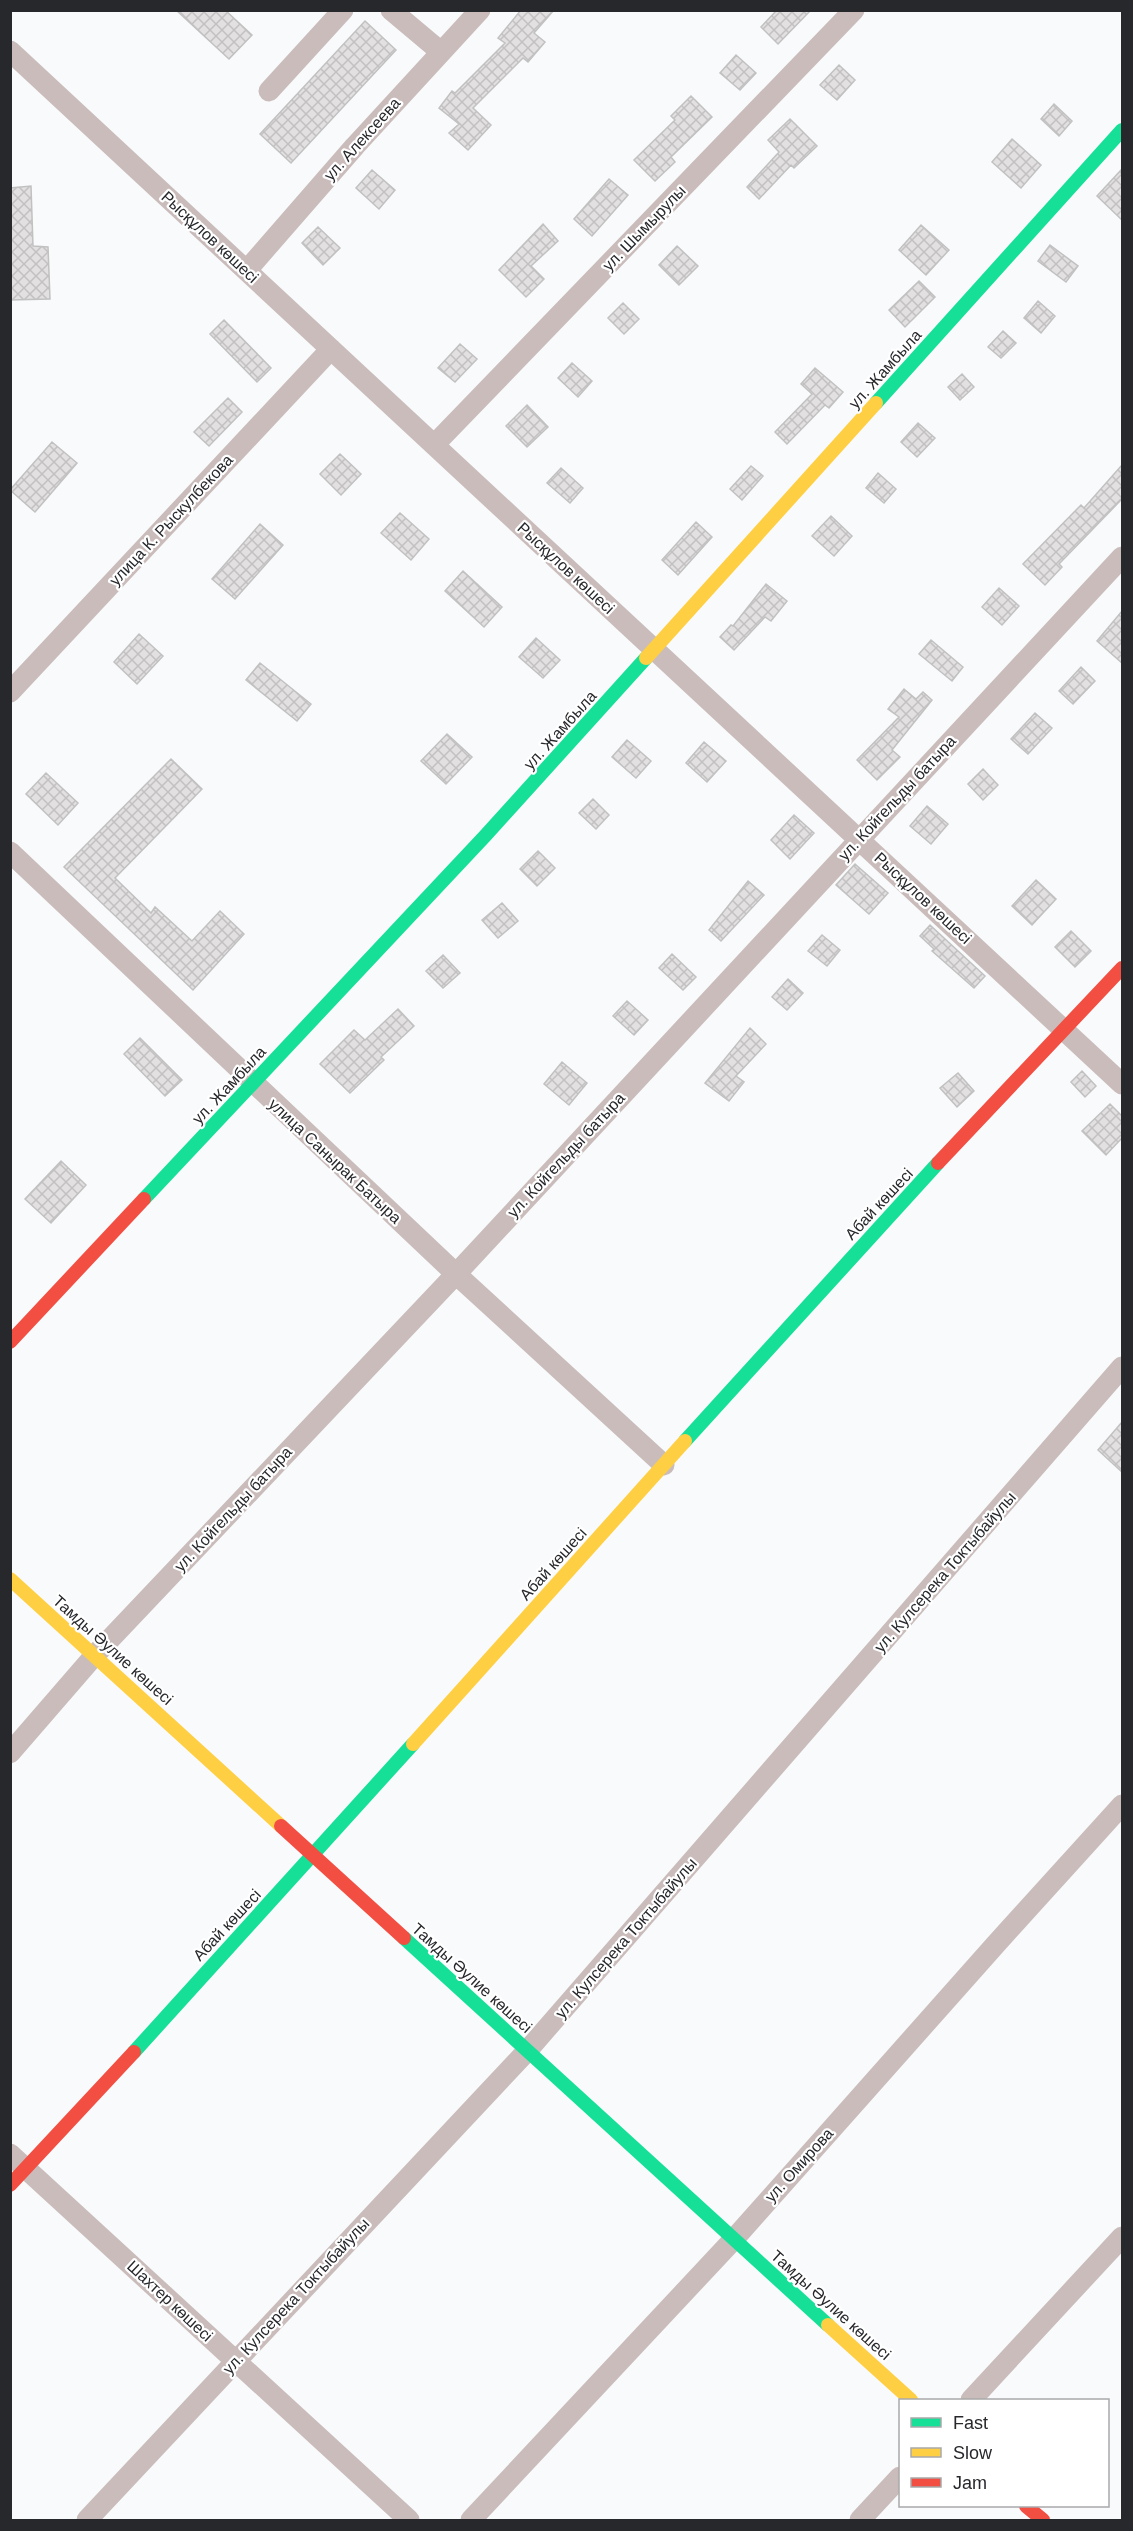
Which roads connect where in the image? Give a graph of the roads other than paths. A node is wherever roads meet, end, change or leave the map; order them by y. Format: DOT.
graph roads {
  1 [pos="343,10"];
  2 [pos="391,10"];
  3 [pos="480,10"];
  4 [pos="854,10"];
  5 [pos="10,51"];
  6 [pos="441,52"];
  7 [pos="269,91"];
  8 [pos="1122,130"];
  9 [pos="247,270"];
  10 [pos="332,350"];
  11 [pos="434,445"];
  12 [pos="1122,557"];
  13 [pos="655,650"];
  14 [pos="10,692"];
  15 [pos="859,839"];
  16 [pos="10,852"];
  17 [pos="1122,968"];
  18 [pos="1064,1029"];
  19 [pos="253,1083"];
  20 [pos="1122,1084"];
  21 [pos="456,1274"];
  22 [pos="10,1342"];
  23 [pos="1122,1367"];
  24 [pos="664,1465"];
  25 [pos="10,1580"];
  26 [pos="94,1656"];
  27 [pos="10,1753"];
  28 [pos="1122,1805"];
  29 [pos="314,1856"];
  30 [pos="528,2051"];
  31 [pos="10,2154"];
  32 [pos="26,2169"];
  33 [pos="10,2185"];
  34 [pos="1122,2237"];
  35 [pos="734,2239"];
  36 [pos="235,2360"];
  37 [pos="910,2399"];
  38 [pos="972,2399"];
  39 [pos="899,2478"];
  40 [pos="1028,2507"];
  41 [pos="87,2520"];
  42 [pos="409,2520"];
  43 [pos="471,2520"];
  44 [pos="860,2520"];
  45 [pos="1043,2520"];
  1 -- 7 [label="street"];
  2 -- 6 [label="street"];
  3 -- 6 [label="street, ул. Алексеева"];
  4 -- 11 [label="street, ул. Шымырулы"];
  5 -- 9 [label="street, Рысқұлов көшесі"];
  6 -- 9 [label="street, ул. Алексеева"];
  8 -- 13 [label="street, ул. Жамбыла"];
  9 -- 10 [label="street, Рысқұлов көшесі"];
  10 -- 11 [label="street, Рысқұлов көшесі"];
  10 -- 14 [label="street, улица К. Рыскулбекова"];
  11 -- 13 [label="street, Рысқұлов көшесі"];
  12 -- 15 [label="street, ул. Койгельды батыра"];
  13 -- 15 [label="street, Рысқұлов көшесі"];
  13 -- 19 [label="street, ул. Жамбыла"];
  15 -- 18 [label="street, Рысқұлов көшесі"];
  15 -- 21 [label="street, ул. Койгельды батыра"];
  16 -- 19 [label="street, улица Санырак Батыра"];
  17 -- 18 [label="street, Абай көшесі"];
  18 -- 20 [label="street, Рысқұлов көшесі"];
  18 -- 24 [label="street, Абай көшесі"];
  19 -- 21 [label="street, улица Санырак Батыра"];
  19 -- 22 [label="street, ул. Жамбыла"];
  21 -- 24 [label="street, улица Санырак Батыра"];
  21 -- 26 [label="street, ул. Койгельды батыра"];
  23 -- 30 [label="street, ул. Кулсерека Токтыбайулы"];
  24 -- 29 [label="street, Абай көшесі"];
  25 -- 26 [label="street, Тамды Әулие көшесі"];
  26 -- 27 [label="street, ул. Койгельды батыра"];
  26 -- 29 [label="street, Тамды Әулие көшесі"];
  28 -- 35 [label="street, ул. Омирова"];
  29 -- 30 [label="street, Тамды Әулие көшесі"];
  29 -- 32 [label="street, Абай көшесі"];
  30 -- 35 [label="street, Тамды Әулие көшесі"];
  30 -- 36 [label="street, ул. Кулсерека Токтыбайулы"];
  31 -- 32 [label="street, Шахтер көшесі"];
  32 -- 33 [label="street, Абай көшесі"];
  32 -- 36 [label="street, Шахтер көшесі"];
  34 -- 38 [label="street"];
  35 -- 37 [label="street, Тамды Әулие көшесі"];
  35 -- 43 [label="street, ул. Омирова"];
  36 -- 41 [label="street, ул. Кулсерека Токтыбайулы"];
  36 -- 42 [label="street, Шахтер көшесі"];
  39 -- 44 [label="street"];
  40 -- 45 [label="street"];
}
